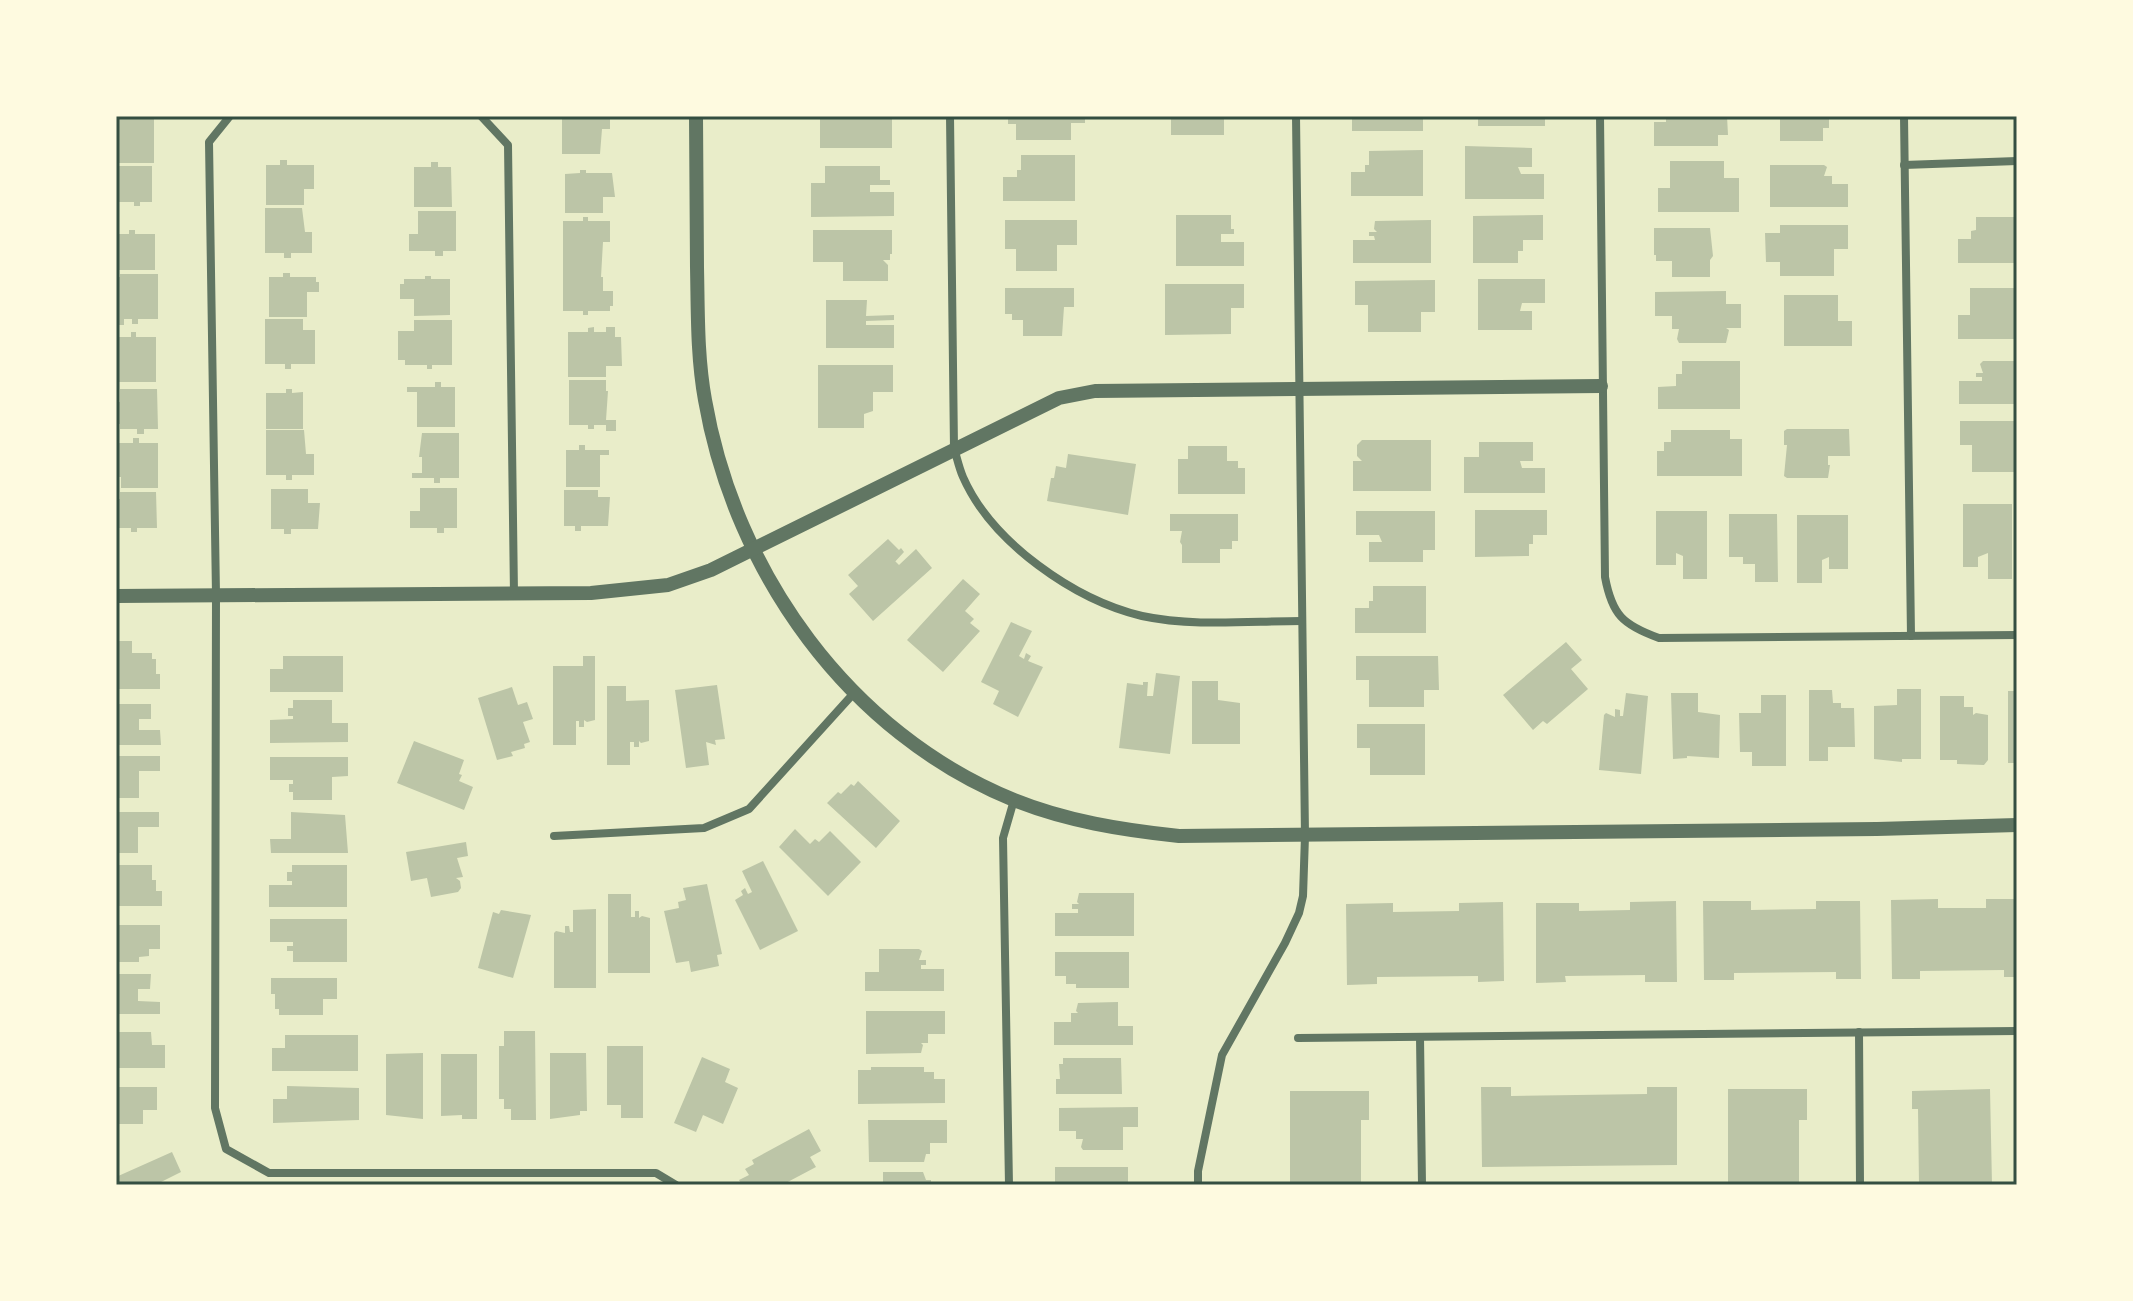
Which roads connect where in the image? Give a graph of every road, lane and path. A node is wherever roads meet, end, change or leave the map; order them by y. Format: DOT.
graph roads {
  1 [pos="230,116"];
  2 [pos="481,116"];
  3 [pos="696,116"];
  4 [pos="950,116"];
  5 [pos="1296,116"];
  6 [pos="1600,116"];
  7 [pos="1904,116"];
  8 [pos="2017,161"];
  9 [pos="1904,165"];
  10 [pos="1601,386"];
  11 [pos="1300,390"];
  12 [pos="954,448"];
  13 [pos="754,549"];
  14 [pos="514,594"];
  15 [pos="216,595"];
  16 [pos="116,596"];
  17 [pos="1301,621"];
  18 [pos="2017,635"];
  19 [pos="1911,636"];
  20 [pos="854,693"];
  21 [pos="1014,800"];
  22 [pos="2017,825"];
  23 [pos="554,836"];
  24 [pos="1305,836"];
  25 [pos="2017,1031"];
  26 [pos="1859,1032"];
  27 [pos="1420,1037"];
  28 [pos="1298,1038"];
  29 [pos="676,1185"];
  30 [pos="1009,1185"];
  31 [pos="1198,1185"];
  32 [pos="1422,1185"];
  33 [pos="1860,1185"];
  1 -- 15 [label="street"];
  2 -- 14 [label="street"];
  3 -- 13 [label="street"];
  4 -- 12 [label="street"];
  5 -- 11 [label="street"];
  6 -- 10 [label="street"];
  7 -- 9 [label="street"];
  8 -- 9 [label="street"];
  9 -- 19 [label="street"];
  10 -- 11 [label="street"];
  10 -- 19 [label="street"];
  11 -- 12 [label="street"];
  11 -- 17 [label="street"];
  12 -- 13 [label="street"];
  12 -- 17 [label="street"];
  13 -- 14 [label="street"];
  13 -- 20 [label="street"];
  14 -- 15 [label="street"];
  15 -- 16 [label="street"];
  15 -- 29 [label="street"];
  17 -- 24 [label="street"];
  18 -- 19 [label="street"];
  20 -- 21 [label="street"];
  20 -- 23 [label="street"];
  21 -- 24 [label="street"];
  21 -- 30 [label="street"];
  22 -- 24 [label="street"];
  24 -- 31 [label="street"];
  25 -- 26 [label="street"];
  26 -- 27 [label="street"];
  26 -- 33 [label="street"];
  27 -- 28 [label="street"];
  27 -- 32 [label="street"];
}
